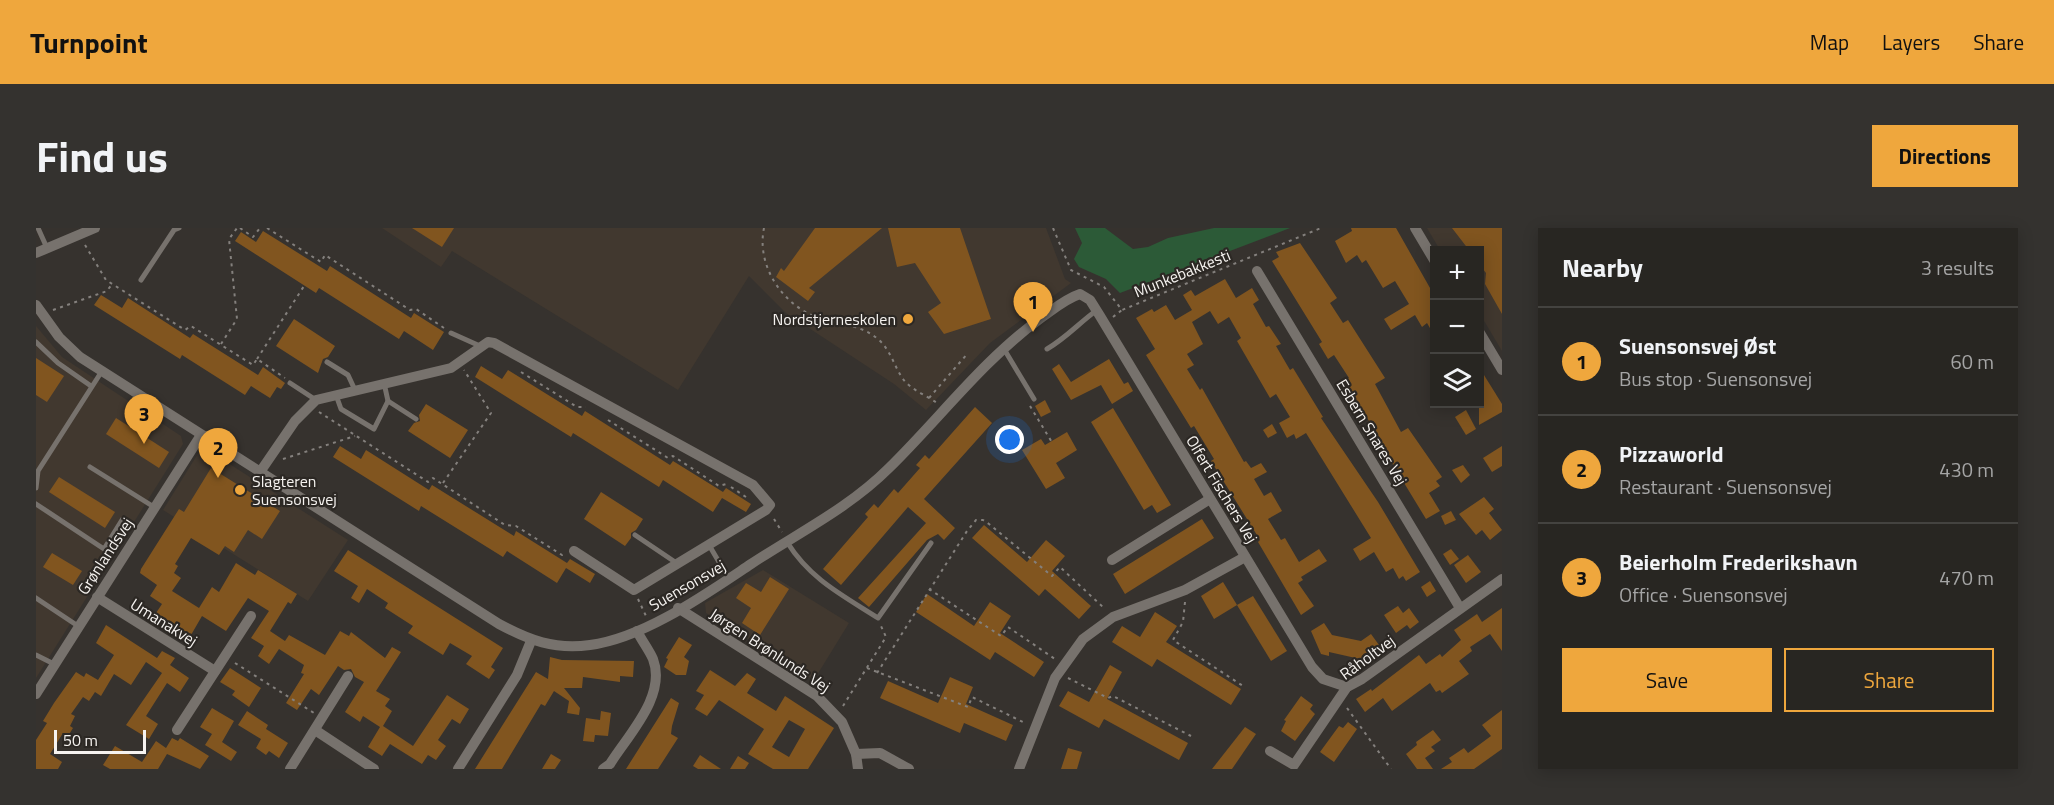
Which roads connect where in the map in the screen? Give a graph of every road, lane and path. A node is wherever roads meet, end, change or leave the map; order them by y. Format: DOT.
graph roads {
  1 [pos="38,228"];
  2 [pos="95,228"];
  3 [pos="179,228"];
  4 [pos="238,228"];
  5 [pos="260,228"];
  6 [pos="267,228"];
  7 [pos="764,228"];
  8 [pos="1053,228"];
  9 [pos="1321,228"];
  10 [pos="1415,228"];
  11 [pos="78,235"];
  12 [pos="41,251"];
  13 [pos="1430,253"];
  14 [pos="1257,271"];
  15 [pos="141,280"];
  16 [pos="112,284"];
  17 [pos="304,286"];
  18 [pos="1080,294"];
  19 [pos="38,310"];
  20 [pos="1097,310"];
  21 [pos="452,333"];
  22 [pos="1484,341"];
  23 [pos="36,342"];
  24 [pos="221,344"];
  25 [pos="480,346"];
  26 [pos="1004,349"];
  27 [pos="1047,349"];
  28 [pos="968,353"];
  29 [pos="257,359"];
  30 [pos="327,362"];
  31 [pos="459,363"];
  32 [pos="519,370"];
  33 [pos="1502,370"];
  34 [pos="102,371"];
  35 [pos="290,383"];
  36 [pos="384,383"];
  37 [pos="92,386"];
  38 [pos="355,390"];
  39 [pos="336,394"];
  40 [pos="929,398"];
  41 [pos="1034,399"];
  42 [pos="388,401"];
  43 [pos="312,403"];
  44 [pos="587,406"];
  45 [pos="945,410"];
  46 [pos="416,419"];
  47 [pos="607,419"];
  48 [pos="201,435"];
  49 [pos="355,436"];
  50 [pos="1053,444"];
  51 [pos="90,468"];
  52 [pos="262,468"];
  53 [pos="37,470"];
  54 [pos="442,484"];
  55 [pos="36,488"];
  56 [pos="1210,499"];
  57 [pos="36,504"];
  58 [pos="154,507"];
  59 [pos="766,510"];
  60 [pos="122,520"];
  61 [pos="635,535"];
  62 [pos="788,542"];
  63 [pos="931,543"];
  64 [pos="709,545"];
  65 [pos="574,551"];
  66 [pos="1245,557"];
  67 [pos="1112,560"];
  68 [pos="678,564"];
  69 [pos="729,579"];
  70 [pos="1502,579"];
  71 [pos="929,589"];
  72 [pos="634,590"];
  73 [pos="1185,590"];
  74 [pos="97,597"];
  75 [pos="36,598"];
  76 [pos="678,608"];
  77 [pos="1460,608"];
  78 [pos="251,616"];
  79 [pos="1113,617"];
  80 [pos="878,618"];
  81 [pos="649,624"];
  82 [pos="78,626"];
  83 [pos="637,631"];
  84 [pos="531,641"];
  85 [pos="36,655"];
  86 [pos="225,656"];
  87 [pos="54,664"];
  88 [pos="1063,664"];
  89 [pos="867,668"];
  90 [pos="215,671"];
  91 [pos="877,673"];
  92 [pos="348,676"];
  93 [pos="1054,678"];
  94 [pos="1244,686"];
  95 [pos="1347,687"];
  96 [pos="36,694"];
  97 [pos="1340,698"];
  98 [pos="837,716"];
  99 [pos="322,718"];
  100 [pos="1035,728"];
  101 [pos="177,730"];
  102 [pos="315,730"];
  103 [pos="1191,736"];
  104 [pos="1270,751"];
  105 [pos="856,754"];
  106 [pos="290,769"];
  107 [pos="374,769"];
  108 [pos="458,769"];
  109 [pos="603,769"];
  110 [pos="858,769"];
  111 [pos="909,769"];
  112 [pos="1018,769"];
  113 [pos="1390,769"];
  1 -- 12 [label="lane"];
  2 -- 11 [label="street"];
  3 -- 15 [label="lane"];
  4 -- 5 [label="path"];
  4 -- 24 [label="path"];
  6 -- 21 [label="path"];
  7 -- 40 [label="path"];
  8 -- 9 [label="path, Munkebakkesti"];
  10 -- 13 [label="street"];
  11 -- 12 [label="street"];
  11 -- 16 [label="path"];
  14 -- 77 [label="street, Esbern Snares Vej"];
  16 -- 19 [label="path"];
  16 -- 24 [label="path"];
  17 -- 29 [label="path"];
  18 -- 20 [label="street, Olfert Fischers Vej"];
  18 -- 26 [label="street, Suensonsvej"];
  19 -- 34 [label="street, Suensonsvej"];
  20 -- 27 [label="lane"];
  20 -- 56 [label="street, Olfert Fischers Vej"];
  21 -- 25 [label="lane"];
  22 -- 33 [label="street"];
  23 -- 37 [label="lane"];
  24 -- 29 [label="path"];
  25 -- 31 [label="street"];
  25 -- 59 [label="street"];
  26 -- 41 [label="lane"];
  26 -- 45 [label="street, Suensonsvej"];
  28 -- 40 [label="path"];
  29 -- 35 [label="path"];
  30 -- 38 [label="lane"];
  31 -- 36 [label="street"];
  31 -- 54 [label="path"];
  32 -- 44 [label="path"];
  34 -- 37 [label="lane"];
  34 -- 48 [label="street, Suensonsvej"];
  35 -- 43 [label="lane"];
  36 -- 38 [label="street"];
  36 -- 42 [label="lane"];
  37 -- 53 [label="lane"];
  38 -- 39 [label="street"];
  39 -- 42 [label="lane"];
  39 -- 43 [label="street"];
  40 -- 45 [label="path"];
  41 -- 50 [label="path"];
  42 -- 46 [label="lane"];
  43 -- 49 [label="path"];
  43 -- 52 [label="street"];
  45 -- 62 [label="street, Suensonsvej"];
  47 -- 59 [label="path"];
  48 -- 52 [label="street, Suensonsvej"];
  48 -- 58 [label="street, Grønlandsvej"];
  49 -- 52 [label="path"];
  49 -- 54 [label="path"];
  51 -- 58 [label="lane"];
  52 -- 84 [label="street, Suensonsvej"];
  53 -- 55 [label="lane"];
  54 -- 65 [label="path"];
  56 -- 66 [label="street, Olfert Fischers Vej"];
  56 -- 67 [label="street"];
  57 -- 60 [label="lane"];
  58 -- 74 [label="street, Grønlandsvej"];
  59 -- 62 [label="path"];
  59 -- 64 [label="street, Suensonsvej"];
  61 -- 68 [label="lane"];
  62 -- 69 [label="street, Suensonsvej"];
  62 -- 80 [label="lane"];
  63 -- 80 [label="lane"];
  64 -- 68 [label="street, Suensonsvej"];
  64 -- 69 [label="lane"];
  65 -- 72 [label="street, Suensonsvej"];
  66 -- 73 [label="street"];
  66 -- 95 [label="street, Olfert Fischers Vej"];
  68 -- 72 [label="street, Suensonsvej"];
  69 -- 76 [label="street, Suensonsvej"];
  70 -- 77 [label="street, Råholtvej"];
  71 -- 79 [label="path"];
  71 -- 88 [label="path"];
  71 -- 91 [label="path"];
  72 -- 81 [label="path"];
  73 -- 79 [label="street"];
  73 -- 94 [label="path"];
  74 -- 82 [label="street, Grønlandsvej"];
  74 -- 90 [label="street, Umanakvej"];
  75 -- 82 [label="lane"];
  76 -- 81 [label="street, Suensonsvej"];
  76 -- 98 [label="street, Jørgen Brønlunds Vej"];
  77 -- 95 [label="street, Råholtvej"];
  78 -- 86 [label="street"];
  79 -- 88 [label="street"];
  80 -- 89 [label="path"];
  81 -- 83 [label="street, Suensonsvej"];
  82 -- 87 [label="street, Grønlandsvej"];
  83 -- 84 [label="street, Suensonsvej"];
  83 -- 109 [label="street"];
  84 -- 108 [label="street"];
  85 -- 87 [label="lane"];
  86 -- 90 [label="street"];
  86 -- 99 [label="path"];
  87 -- 96 [label="street, Grønlandsvej"];
  88 -- 93 [label="street"];
  89 -- 91 [label="path"];
  89 -- 98 [label="path"];
  90 -- 101 [label="street"];
  91 -- 100 [label="path"];
  92 -- 99 [label="street"];
  93 -- 100 [label="street"];
  93 -- 103 [label="path"];
  95 -- 97 [label="street, Råholtvej"];
  97 -- 104 [label="street, Råholtvej"];
  97 -- 113 [label="path"];
  98 -- 105 [label="street, Jørgen Brønlunds Vej"];
  99 -- 102 [label="street"];
  100 -- 112 [label="street"];
  102 -- 106 [label="street"];
  102 -- 107 [label="street"];
  105 -- 110 [label="street, Jørgen Brønlunds Vej"];
  105 -- 111 [label="street"];
}
